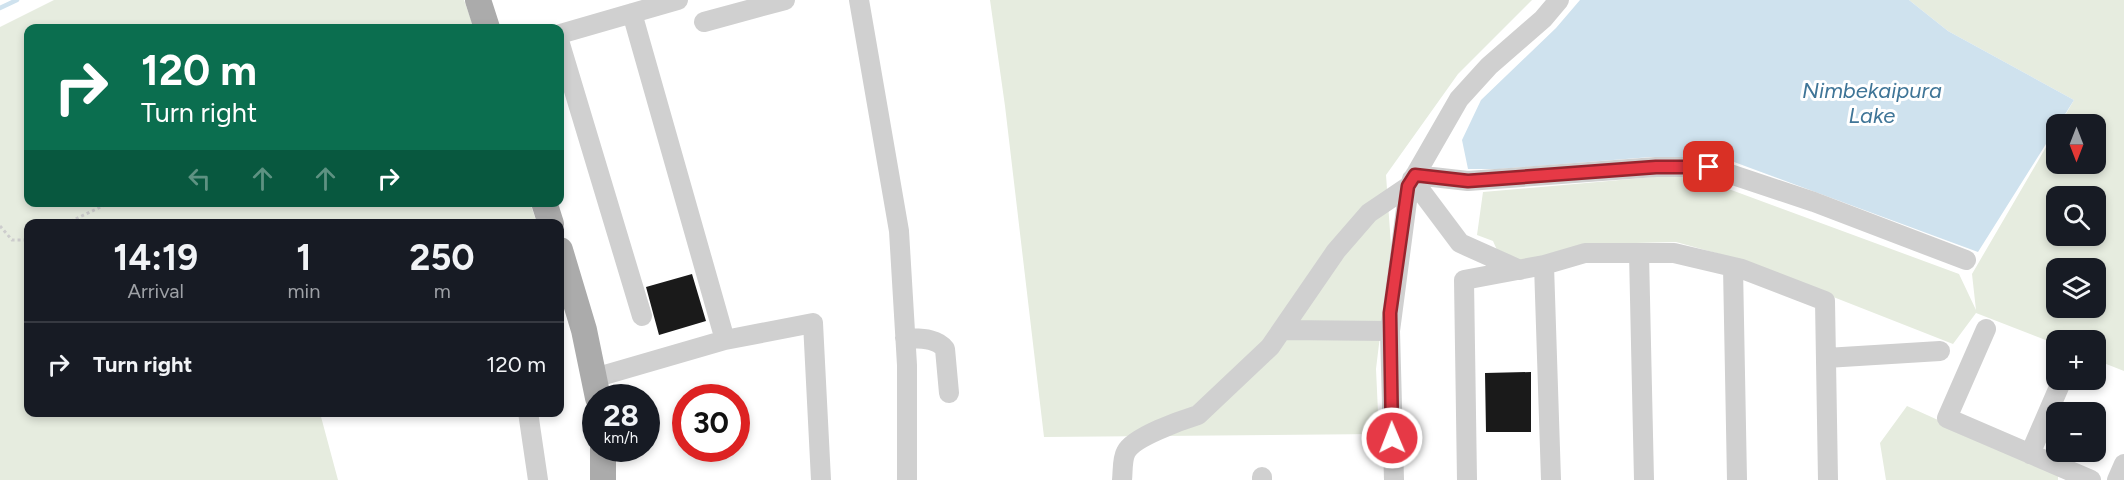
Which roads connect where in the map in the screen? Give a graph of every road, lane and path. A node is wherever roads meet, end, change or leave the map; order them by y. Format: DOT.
graph roads {
  1 [pos="478,0"];
  2 [pos="678,0"];
  3 [pos="784,0"];
  4 [pos="859,0"];
  5 [pos="1559,0"];
  6 [pos="632,13"];
  7 [pos="704,22"];
  8 [pos="487,24"];
  9 [pos="564,33"];
  10 [pos="564,57"];
  11 [pos="1412,180"];
  12 [pos="101,207"];
  13 [pos="75,219"];
  14 [pos="0,226"];
  15 [pos="24,240"];
  16 [pos="1639,253"];
  17 [pos="1966,260"];
  18 [pos="1544,265"];
  19 [pos="1733,267"];
  20 [pos="1520,270"];
  21 [pos="564,277"];
  22 [pos="642,316"];
  23 [pos="1986,329"];
  24 [pos="1282,330"];
  25 [pos="1389,331"];
  26 [pos="905,338"];
  27 [pos="725,340"];
  28 [pos="1940,351"];
  29 [pos="1826,358"];
  30 [pos="595,384"];
  31 [pos="607,384"];
  32 [pos="2058,390"];
  33 [pos="949,393"];
  34 [pos="529,417"];
  35 [pos="2030,454"];
  36 [pos="603,462"];
  37 [pos="2124,464"];
  38 [pos="538,480"];
  39 [pos="603,480"];
  40 [pos="821,480"];
  41 [pos="907,480"];
  42 [pos="1122,480"];
  43 [pos="1394,480"];
  44 [pos="1467,480"];
  45 [pos="1551,480"];
  46 [pos="1644,480"];
  47 [pos="1737,480"];
  48 [pos="1828,480"];
  49 [pos="2091,480"];
  50 [pos="2117,480"];
  1 -- 8 [label="main road"];
  2 -- 6 [label="street"];
  3 -- 7 [label="street"];
  4 -- 26 [label="street"];
  5 -- 11 [label="street"];
  6 -- 9 [label="street"];
  6 -- 27 [label="street"];
  10 -- 22 [label="street"];
  11 -- 17 [label="street"];
  11 -- 20 [label="street"];
  11 -- 24 [label="street"];
  11 -- 25 [label="street"];
  12 -- 13 [label="path"];
  14 -- 15 [label="path"];
  16 -- 18 [label="street"];
  16 -- 19 [label="street"];
  16 -- 46 [label="street"];
  18 -- 20 [label="street"];
  18 -- 45 [label="street"];
  19 -- 29 [label="street"];
  19 -- 47 [label="street"];
  20 -- 44 [label="street"];
  21 -- 30 [label="main road"];
  23 -- 35 [label="street"];
  24 -- 25 [label="street"];
  24 -- 42 [label="street"];
  25 -- 43 [label="street"];
  26 -- 33 [label="street"];
  26 -- 41 [label="street"];
  27 -- 31 [label="street"];
  27 -- 40 [label="street"];
  28 -- 29 [label="street"];
  29 -- 48 [label="street"];
  32 -- 35 [label="street"];
  34 -- 38 [label="street"];
  35 -- 49 [label="street"];
  36 -- 39 [label="main road"];
  37 -- 50 [label="street"];
}
